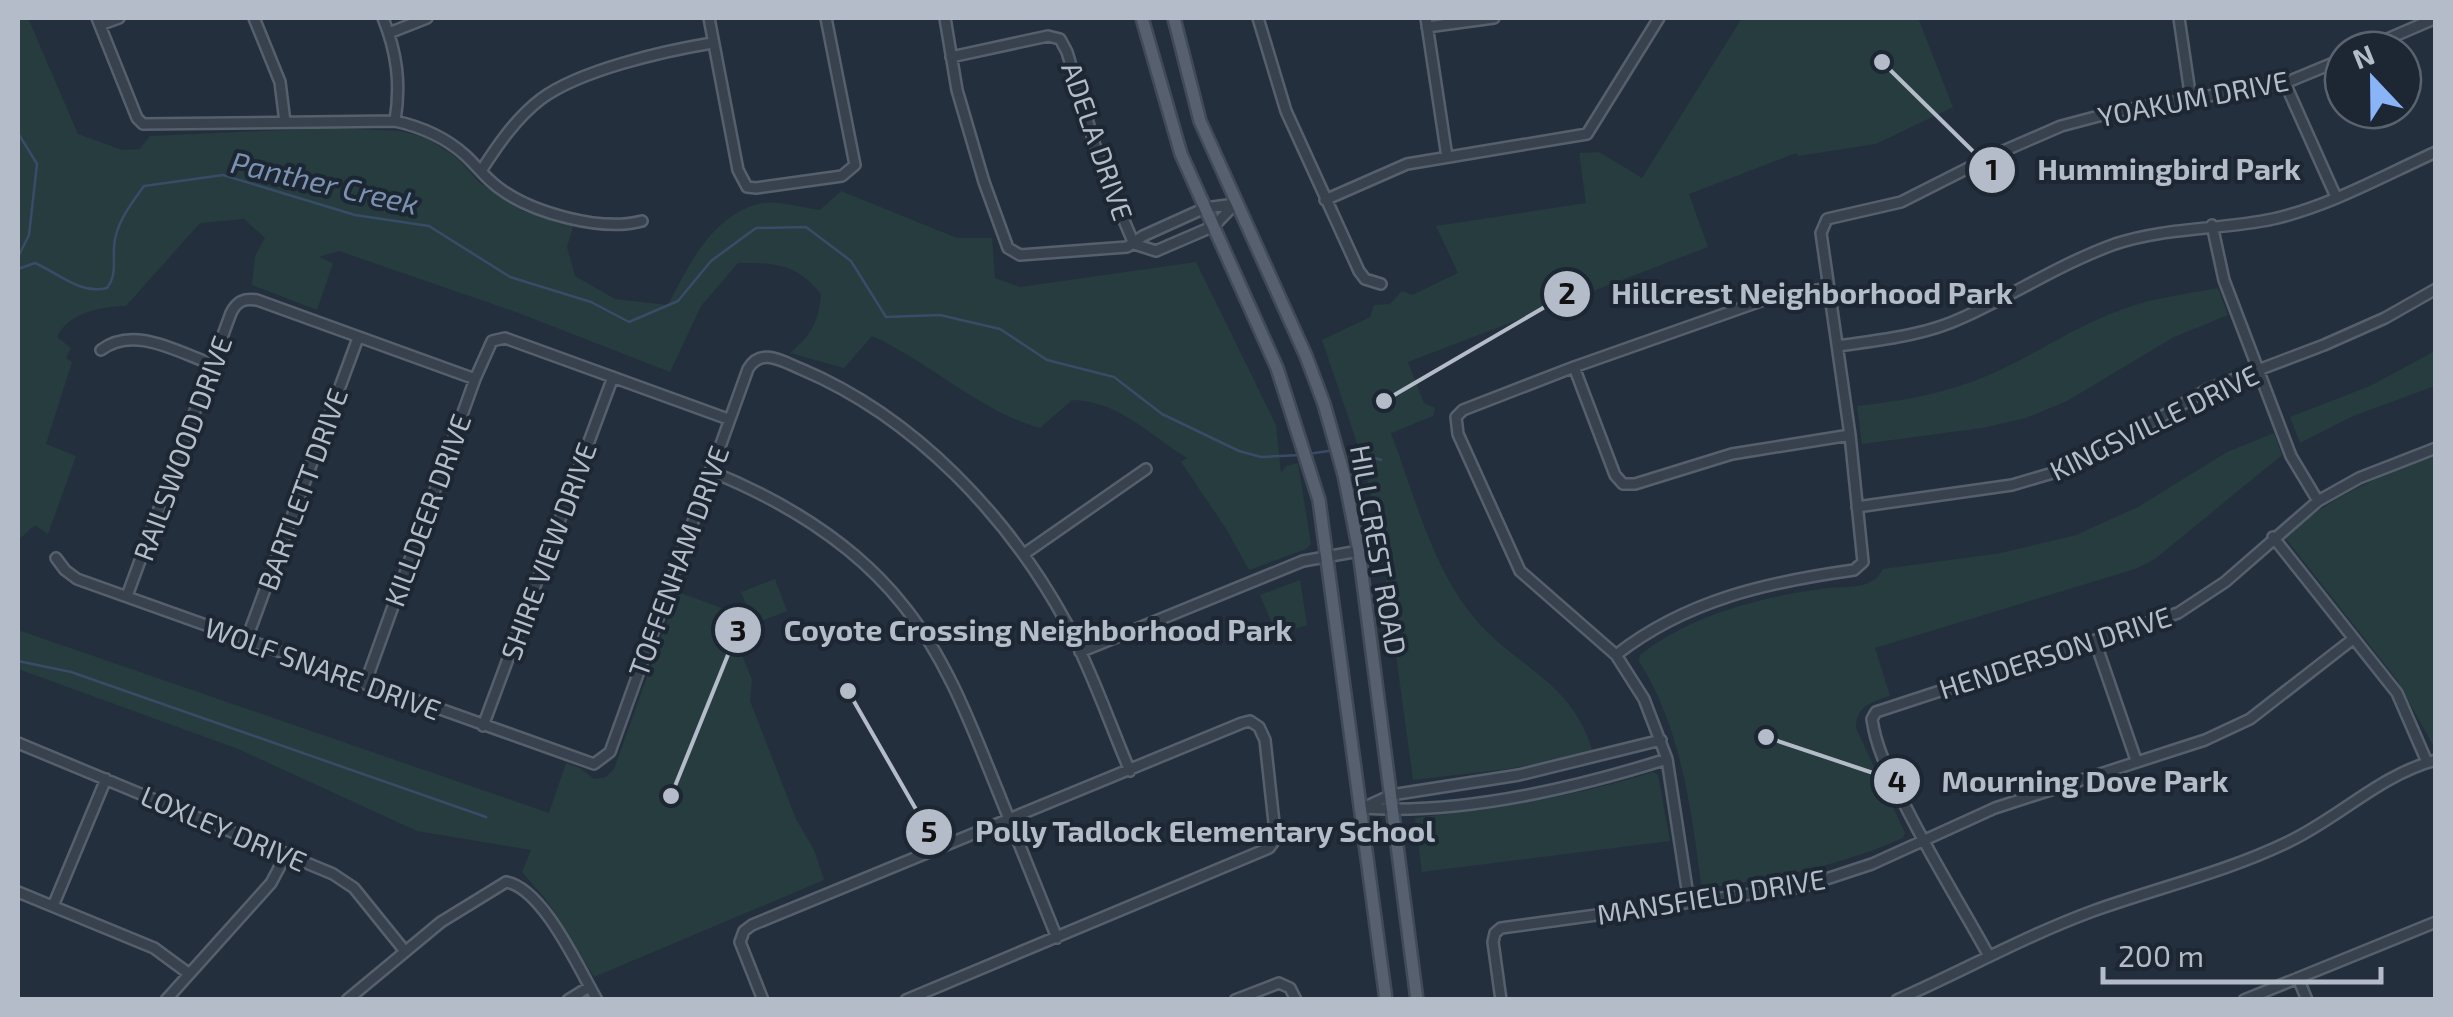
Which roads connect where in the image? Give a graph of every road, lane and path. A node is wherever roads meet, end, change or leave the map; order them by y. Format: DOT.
graph roads {
  1 [pos="119,18"];
  2 [pos="254,18"];
  3 [pos="383,18"];
  4 [pos="427,18"];
  5 [pos="710,18"];
  6 [pos="826,18"];
  7 [pos="945,18"];
  8 [pos="1142,18"];
  9 [pos="1174,18"];
  10 [pos="1258,18"];
  11 [pos="1494,18"];
  12 [pos="1642,18"];
  13 [pos="2179,18"];
  14 [pos="2436,18"];
  15 [pos="99,21"];
  16 [pos="1657,21"];
  17 [pos="1426,22"];
  18 [pos="2408,30"];
  19 [pos="389,33"];
  20 [pos="712,42"];
  21 [pos="952,57"];
  22 [pos="2323,67"];
  23 [pos="2285,83"];
  24 [pos="2192,100"];
  25 [pos="396,121"];
  26 [pos="284,122"];
  27 [pos="2436,152"];
  28 [pos="1448,157"];
  29 [pos="481,171"];
  30 [pos="2336,197"];
  31 [pos="1325,200"];
  32 [pos="1235,204"];
  33 [pos="1206,208"];
  34 [pos="642,221"];
  35 [pos="2212,225"];
  36 [pos="1214,226"];
  37 [pos="1134,244"];
  38 [pos="1380,284"];
  39 [pos="1829,288"];
  40 [pos="2436,288"];
  41 [pos="358,338"];
  42 [pos="1838,346"];
  43 [pos="101,350"];
  44 [pos="212,364"];
  45 [pos="1574,367"];
  46 [pos="2258,369"];
  47 [pos="613,376"];
  48 [pos="474,379"];
  49 [pos="728,419"];
  50 [pos="1850,436"];
  51 [pos="2436,448"];
  52 [pos="1146,469"];
  53 [pos="710,471"];
  54 [pos="2318,501"];
  55 [pos="1858,507"];
  56 [pos="2272,537"];
  57 [pos="1359,551"];
  58 [pos="1024,554"];
  59 [pos="1328,556"];
  60 [pos="56,558"];
  61 [pos="127,596"];
  62 [pos="2353,639"];
  63 [pos="246,641"];
  64 [pos="2095,641"];
  65 [pos="1080,652"];
  66 [pos="1616,655"];
  67 [pos="365,684"];
  68 [pos="484,726"];
  69 [pos="1661,740"];
  70 [pos="18,743"];
  71 [pos="1667,759"];
  72 [pos="2136,760"];
  73 [pos="2431,761"];
  74 [pos="598,763"];
  75 [pos="1130,772"];
  76 [pos="106,779"];
  77 [pos="1391,795"];
  78 [pos="1362,808"];
  79 [pos="1393,810"];
  80 [pos="1009,820"];
  81 [pos="1922,841"];
  82 [pos="287,853"];
  83 [pos="18,892"];
  84 [pos="1689,902"];
  85 [pos="53,906"];
  86 [pos="2436,922"];
  87 [pos="1057,938"];
  88 [pos="404,950"];
  89 [pos="1989,956"];
  90 [pos="188,972"];
  91 [pos="2298,978"];
  92 [pos="589,987"];
  93 [pos="166,1000"];
  94 [pos="347,1000"];
  95 [pos="568,1000"];
  96 [pos="596,1000"];
  97 [pos="763,1000"];
  98 [pos="906,1000"];
  99 [pos="1236,1000"];
  100 [pos="1296,1000"];
  101 [pos="1386,1000"];
  102 [pos="1417,1000"];
  103 [pos="1501,1000"];
  104 [pos="1897,1000"];
  105 [pos="2244,1000"];
  106 [pos="2306,1000"];
  1 -- 15 [label="street"];
  2 -- 26 [label="street"];
  3 -- 19 [label="street"];
  4 -- 19 [label="street"];
  5 -- 20 [label="street"];
  6 -- 20 [label="street"];
  7 -- 21 [label="street"];
  8 -- 33 [label="main road, HILLCREST ROAD"];
  9 -- 32 [label="main road, HILLCREST ROAD"];
  10 -- 31 [label="street"];
  11 -- 17 [label="street"];
  12 -- 16 [label="street"];
  13 -- 24 [label="street"];
  14 -- 18 [label="street"];
  15 -- 26 [label="street"];
  16 -- 28 [label="street"];
  17 -- 28 [label="street"];
  19 -- 25 [label="street"];
  20 -- 29 [label="street"];
  21 -- 37 [label="street"];
  21 -- 37 [label="street, ADELA DRIVE"];
  22 -- 23 [label="street, YOAKUM DRIVE"];
  23 -- 24 [label="street, YOAKUM DRIVE"];
  23 -- 30 [label="street"];
  24 -- 39 [label="street, YOAKUM DRIVE"];
  25 -- 26 [label="street"];
  25 -- 29 [label="street"];
  27 -- 30 [label="street"];
  28 -- 31 [label="street"];
  29 -- 34 [label="street"];
  30 -- 35 [label="street"];
  31 -- 38 [label="street"];
  32 -- 33 [label="street"];
  32 -- 36 [label="street"];
  32 -- 57 [label="main road, HILLCREST ROAD"];
  33 -- 36 [label="main road, HILLCREST ROAD"];
  33 -- 37 [label="street"];
  35 -- 42 [label="street"];
  35 -- 46 [label="street"];
  36 -- 37 [label="street"];
  36 -- 59 [label="main road, HILLCREST ROAD"];
  39 -- 42 [label="street"];
  39 -- 45 [label="street"];
  40 -- 46 [label="street, KINGSVILLE DRIVE"];
  41 -- 44 [label="street, RAILSWOOD DRIVE"];
  41 -- 48 [label="street"];
  41 -- 63 [label="street, BARTLETT DRIVE"];
  42 -- 50 [label="street"];
  43 -- 44 [label="street"];
  44 -- 61 [label="street, RAILSWOOD DRIVE"];
  45 -- 50 [label="street"];
  45 -- 66 [label="street"];
  46 -- 54 [label="street"];
  46 -- 55 [label="street, KINGSVILLE DRIVE"];
  47 -- 48 [label="street, KILLDEER DRIVE"];
  47 -- 49 [label="street"];
  47 -- 68 [label="street, SHIRE VIEW DRIVE"];
  48 -- 67 [label="street, KILLDEER DRIVE"];
  49 -- 53 [label="street, TOFFENHAM DRIVE"];
  49 -- 58 [label="street, TOFFENHAM DRIVE"];
  50 -- 55 [label="street"];
  51 -- 54 [label="street, HENDERSON DRIVE"];
  52 -- 58 [label="street"];
  53 -- 74 [label="street, TOFFENHAM DRIVE"];
  53 -- 80 [label="street"];
  54 -- 56 [label="street, HENDERSON DRIVE"];
  55 -- 66 [label="street"];
  56 -- 62 [label="street"];
  56 -- 64 [label="street, HENDERSON DRIVE"];
  57 -- 59 [label="street"];
  57 -- 77 [label="main road, HILLCREST ROAD"];
  58 -- 65 [label="street"];
  59 -- 65 [label="street"];
  59 -- 78 [label="main road, HILLCREST ROAD"];
  60 -- 61 [label="street, WOLF SNARE DRIVE"];
  61 -- 63 [label="street, WOLF SNARE DRIVE"];
  62 -- 72 [label="street, MANSFIELD DRIVE"];
  62 -- 73 [label="street"];
  63 -- 67 [label="street, WOLF SNARE DRIVE"];
  64 -- 72 [label="street"];
  64 -- 81 [label="street, HENDERSON DRIVE"];
  65 -- 75 [label="street"];
  66 -- 69 [label="street"];
  67 -- 68 [label="street, WOLF SNARE DRIVE"];
  68 -- 74 [label="street, WOLF SNARE DRIVE"];
  69 -- 71 [label="street"];
  69 -- 77 [label="street"];
  70 -- 76 [label="street, LOXLEY DRIVE"];
  71 -- 79 [label="street"];
  71 -- 84 [label="street"];
  72 -- 81 [label="street, MANSFIELD DRIVE"];
  73 -- 89 [label="street"];
  75 -- 80 [label="street"];
  75 -- 87 [label="street"];
  76 -- 82 [label="street, LOXLEY DRIVE"];
  76 -- 85 [label="street"];
  77 -- 78 [label="street"];
  77 -- 79 [label="main road, HILLCREST ROAD"];
  78 -- 79 [label="street"];
  78 -- 101 [label="main road, HILLCREST ROAD"];
  79 -- 102 [label="main road, HILLCREST ROAD"];
  80 -- 87 [label="street"];
  80 -- 97 [label="street"];
  81 -- 84 [label="street, MANSFIELD DRIVE"];
  81 -- 89 [label="street"];
  82 -- 88 [label="street, LOXLEY DRIVE"];
  82 -- 90 [label="street"];
  83 -- 85 [label="street"];
  84 -- 103 [label="street, MANSFIELD DRIVE"];
  85 -- 90 [label="street"];
  86 -- 91 [label="street"];
  87 -- 98 [label="street"];
  88 -- 92 [label="street"];
  88 -- 94 [label="street"];
  89 -- 104 [label="street"];
  90 -- 93 [label="street"];
  91 -- 105 [label="street"];
  91 -- 106 [label="street"];
  92 -- 95 [label="street"];
  92 -- 96 [label="street"];
  99 -- 100 [label="street"];
}
